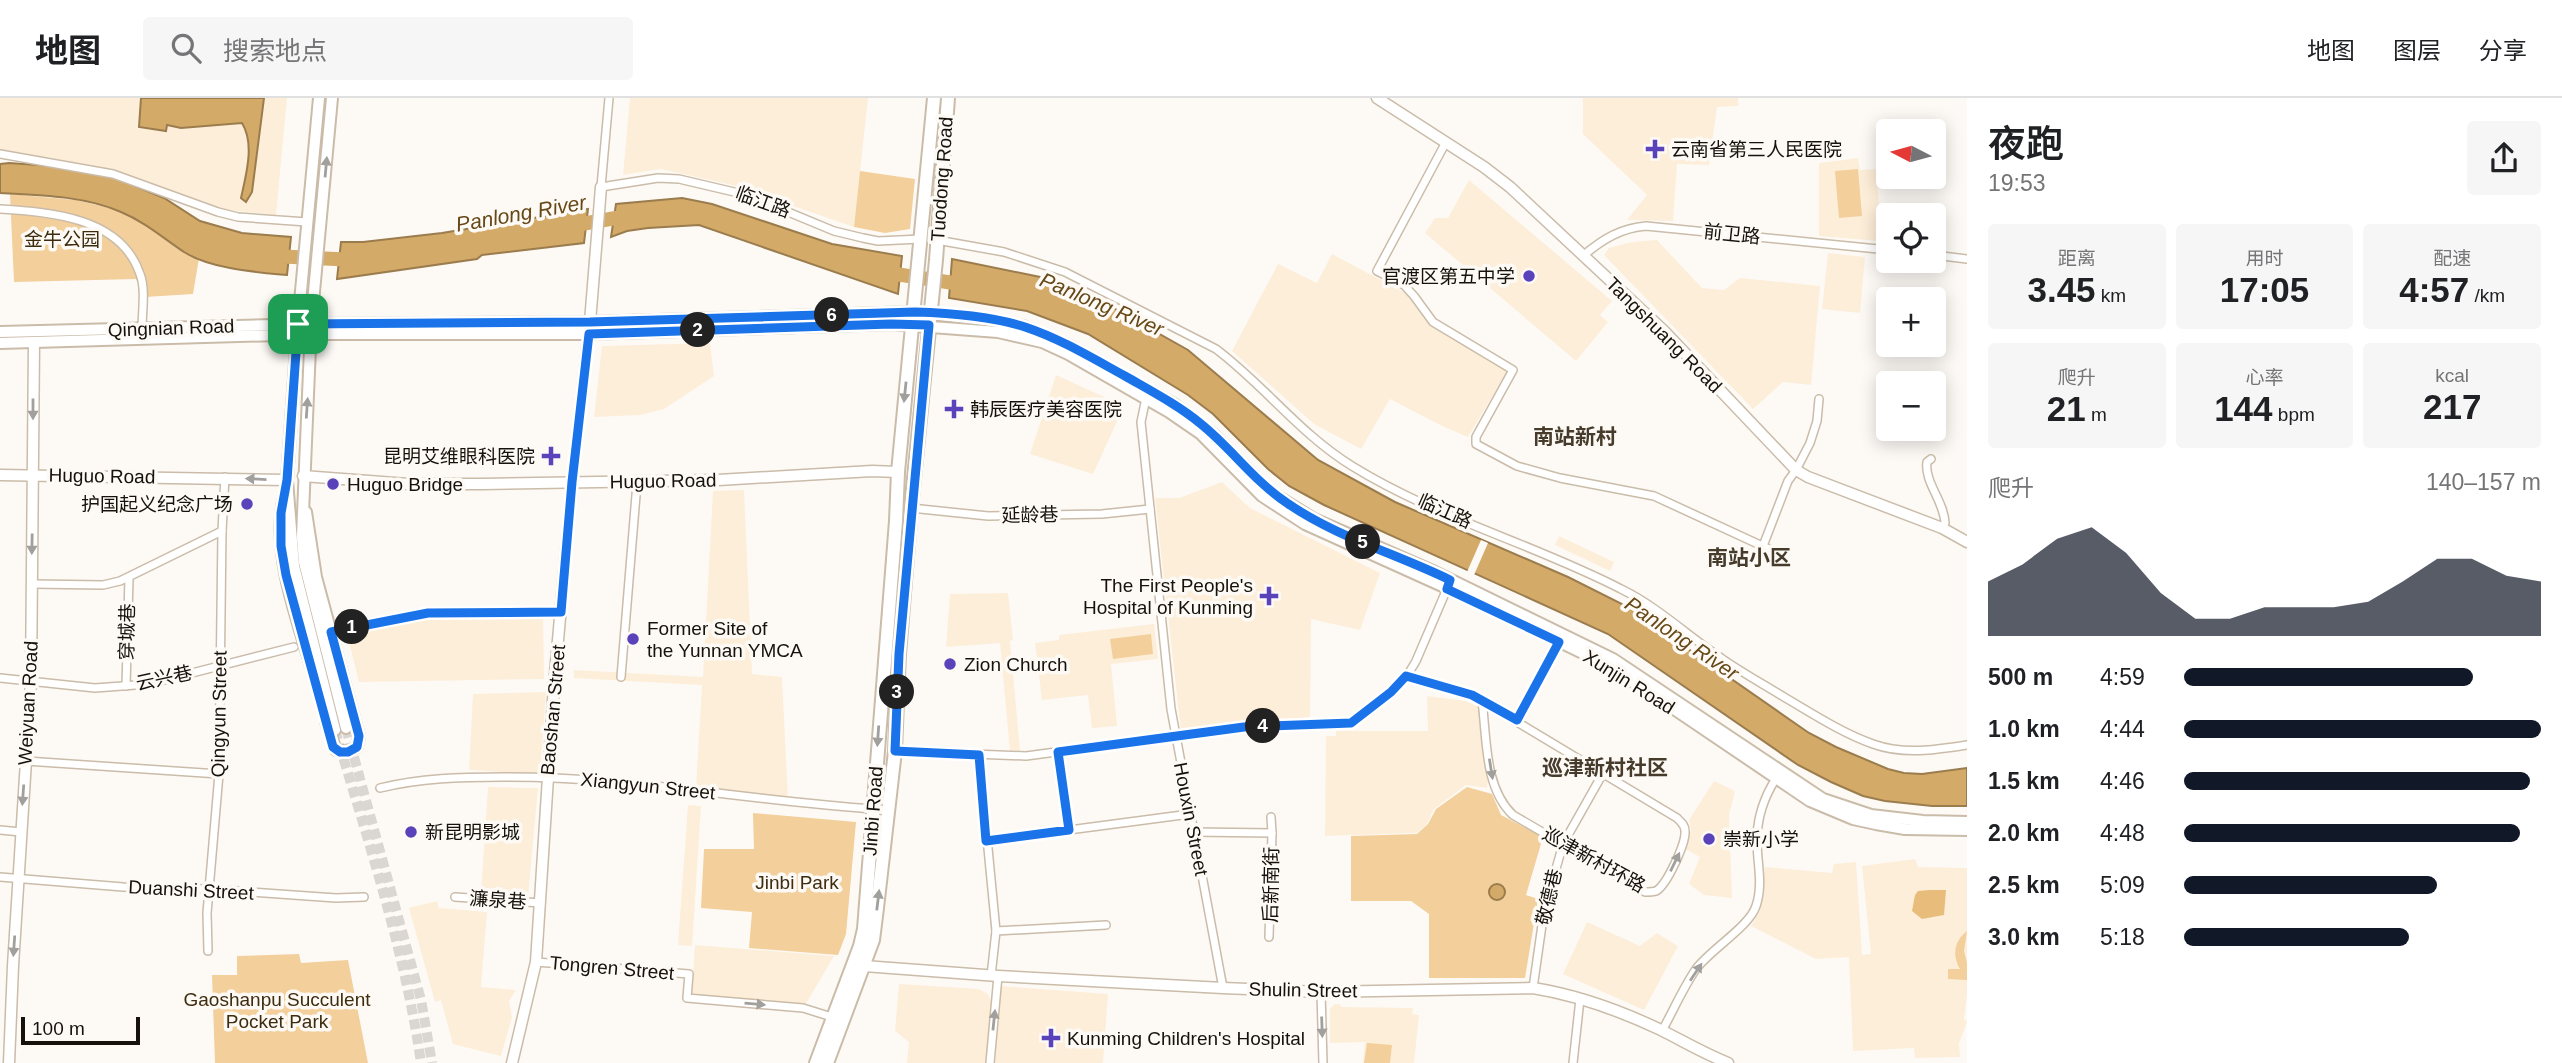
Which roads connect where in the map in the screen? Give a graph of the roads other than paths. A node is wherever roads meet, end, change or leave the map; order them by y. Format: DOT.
graph roads {
  1 [pos="319,98"];
  2 [pos="332,98"];
  3 [pos="609,98"];
  4 [pos="934,98"];
  5 [pos="948,98"];
  6 [pos="1377,98"];
  7 [pos="1446,142"];
  8 [pos="0,154"];
  9 [pos="601,187"];
  10 [pos="0,209"];
  11 [pos="307,222"];
  12 [pos="922,239"];
  13 [pos="937,240"];
  14 [pos="1876,249"];
  15 [pos="1584,255"];
  16 [pos="1946,256"];
  17 [pos="920,259"];
  18 [pos="1967,259"];
  19 [pos="936,260"];
  20 [pos="930,314"];
  21 [pos="914,318"];
  22 [pos="590,328"];
  23 [pos="142,329"];
  24 [pos="297,329"];
  25 [pos="311,329"];
  26 [pos="0,332"];
  27 [pos="34,342"];
  28 [pos="0,343"];
  29 [pos="1146,398"];
  30 [pos="1819,399"];
  31 [pos="1931,459"];
  32 [pos="1796,470"];
  33 [pos="898,472"];
  34 [pos="0,475"];
  35 [pos="33,475"];
  36 [pos="303,476"];
  37 [pos="225,477"];
  38 [pos="287,480"];
  39 [pos="572,482"];
  40 [pos="637,483"];
  41 [pos="302,492"];
  42 [pos="911,508"];
  43 [pos="1150,509"];
  44 [pos="1942,528"];
  45 [pos="222,531"];
  46 [pos="1967,542"];
  47 [pos="129,578"];
  48 [pos="32,584"];
  49 [pos="1449,584"];
  50 [pos="561,612"];
  51 [pos="331,632"];
  52 [pos="1559,642"];
  53 [pos="294,647"];
  54 [pos="220,665"];
  55 [pos="1406,676"];
  56 [pos="621,677"];
  57 [pos="0,678"];
  58 [pos="31,682"];
  59 [pos="126,686"];
  60 [pos="1482,701"];
  61 [pos="1517,720"];
  62 [pos="1176,737"];
  63 [pos="1967,745"];
  64 [pos="895,751"];
  65 [pos="1058,752"];
  66 [pos="979,755"];
  67 [pos="26,761"];
  68 [pos="219,774"];
  69 [pos="1602,775"];
  70 [pos="547,776"];
  71 [pos="1775,779"];
  72 [pos="380,788"];
  73 [pos="874,809"];
  74 [pos="1190,814"];
  75 [pos="1270,817"];
  76 [pos="1967,822"];
  77 [pos="0,830"];
  78 [pos="1069,830"];
  79 [pos="1967,830"];
  80 [pos="21,832"];
  81 [pos="1193,832"];
  82 [pos="1272,833"];
  83 [pos="986,841"];
  84 [pos="1563,844"];
  85 [pos="0,877"];
  86 [pos="18,878"];
  87 [pos="210,889"];
  88 [pos="364,897"];
  89 [pos="455,897"];
  90 [pos="541,903"];
  91 [pos="1106,925"];
  92 [pos="996,931"];
  93 [pos="1269,937"];
  94 [pos="208,951"];
  95 [pos="536,962"];
  96 [pos="864,966"];
  97 [pos="995,976"];
  98 [pos="1223,988"];
  99 [pos="1533,988"];
  100 [pos="1321,992"];
  101 [pos="1580,999"];
  102 [pos="832,1017"];
  103 [pos="1662,1031"];
  104 [pos="9,1063"];
  105 [pos="512,1063"];
  106 [pos="816,1063"];
  107 [pos="827,1063"];
  108 [pos="990,1063"];
  109 [pos="1323,1063"];
  110 [pos="1573,1063"];
  111 [pos="1728,1063"];
  1 -- 11 [label="main road"];
  25 -- 2 [label="main road, one-way"];
  3 -- 9 [label="street"];
  4 -- 12 [label="main road, Tuodong Road"];
  5 -- 13 [label="main road, Tuodong Road"];
  6 -- 7 [label="street, Tangshuang Road"];
  7 -- 15 [label="street, Tangshuang Road"];
  7 -- 32 [label="street"];
  8 -- 11 [label="street"];
  9 -- 12 [label="street, 临江路"];
  9 -- 22 [label="street, Baoshan Street"];
  10 -- 23 [label="street"];
  11 -- 24 [label="main road"];
  12 -- 17 [label="main road, Tuodong Road"];
  13 -- 19 [label="main road, Tuodong Road"];
  13 -- 63 [label="street, 临江路"];
  14 -- 15 [label="street, 前卫路"];
  15 -- 32 [label="street, Tangshuang Road"];
  16 -- 18 [label="street"];
  17 -- 21 [label="main road, Jinbi Road"];
  19 -- 20 [label="main road, Jinbi Road"];
  20 -- 21 [label="main road, Qingnian Road"];
  20 -- 29 [label="main road, Xunjin Road"];
  20 -- 42 [label="main road, Jinbi Road"];
  20 -- 49 [label="main road, Xunjin Road"];
  21 -- 22 [label="main road, Qingnian Road"];
  21 -- 33 [label="main road, Jinbi Road, one-way"];
  22 -- 25 [label="main road, Qingnian Road"];
  22 -- 39 [label="street, Baoshan Street"];
  23 -- 24 [label="main road, Qingnian Road"];
  23 -- 26 [label="main road, Qingnian Road"];
  24 -- 25 [label="main road, Qingnian Road"];
  24 -- 27 [label="main road, Qingnian Road"];
  24 -- 38 [label="main road"];
  36 -- 25 [label="main road, one-way"];
  27 -- 28 [label="main road, Qingnian Road"];
  27 -- 35 [label="street, Weiyuan Road, one-way"];
  29 -- 43 [label="street, Houxin Street"];
  29 -- 49 [label="main road, Xunjin Road"];
  30 -- 32 [label="street"];
  31 -- 44 [label="street"];
  32 -- 44 [label="street, Tangshuang Road"];
  33 -- 40 [label="street, Huguo Road"];
  33 -- 73 [label="main road, Jinbi Road, one-way"];
  34 -- 35 [label="street, Huguo Road"];
  35 -- 37 [label="street, Huguo Road"];
  35 -- 48 [label="street, Weiyuan Road, one-way"];
  36 -- 39 [label="street, Huguo Road"];
  36 -- 41 [label="main road"];
  38 -- 37 [label="street, Huguo Road, one-way"];
  37 -- 45 [label="street, Qingyun Street"];
  38 -- 41 [label="main road"];
  38 -- 51 [label="main road"];
  39 -- 40 [label="street, Huguo Road"];
  39 -- 50 [label="street, Baoshan Street"];
  40 -- 56 [label="street"];
  41 -- 51 [label="main road"];
  42 -- 43 [label="street, 延龄巷"];
  42 -- 64 [label="main road, Jinbi Road"];
  43 -- 62 [label="street, Houxin Street"];
  44 -- 46 [label="street, Tangshuang Road"];
  45 -- 47 [label="street"];
  45 -- 54 [label="street, Qingyun Street"];
  47 -- 48 [label="street"];
  47 -- 59 [label="street, 穿城巷"];
  48 -- 58 [label="street, Weiyuan Road"];
  49 -- 52 [label="main road, Xunjin Road"];
  49 -- 55 [label="street"];
  49 -- 76 [label="main road, Xunjin Road"];
  50 -- 51 [label="street"];
  50 -- 70 [label="street, Baoshan Street"];
  52 -- 61 [label="street"];
  52 -- 71 [label="main road, Xunjin Road"];
  53 -- 54 [label="street, 云兴巷"];
  54 -- 59 [label="street, 云兴巷"];
  54 -- 68 [label="street, Qingyun Street"];
  55 -- 60 [label="street"];
  55 -- 62 [label="street"];
  57 -- 58 [label="street, 云兴巷"];
  58 -- 59 [label="street, 云兴巷"];
  58 -- 67 [label="street, Weiyuan Road"];
  60 -- 61 [label="street, 巡津新村环路"];
  60 -- 84 [label="street, 巡津新村环路, one-way"];
  61 -- 69 [label="street, 巡津新村环路"];
  62 -- 65 [label="street"];
  62 -- 74 [label="street, Houxin Street"];
  64 -- 66 [label="street"];
  96 -- 64 [label="main road, Jinbi Road, one-way"];
  65 -- 66 [label="street"];
  65 -- 78 [label="street"];
  66 -- 83 [label="street"];
  67 -- 68 [label="street"];
  67 -- 80 [label="street, Weiyuan Road, one-way"];
  68 -- 87 [label="street, Qingyun Street"];
  69 -- 84 [label="street, 敬德巷"];
  84 -- 69 [label="street, 巡津新村环路, one-way"];
  70 -- 72 [label="street, Xiangyun Street"];
  70 -- 73 [label="street, Xiangyun Street"];
  70 -- 90 [label="street, Baoshan Street"];
  71 -- 79 [label="main road, Xunjin Road"];
  103 -- 71 [label="street, one-way"];
  73 -- 102 [label="main road, Jinbi Road"];
  74 -- 78 [label="street"];
  74 -- 81 [label="street, Houxin Street"];
  75 -- 82 [label="street, 后新南街"];
  77 -- 80 [label="street"];
  78 -- 83 [label="street"];
  80 -- 86 [label="street, Weiyuan Road"];
  81 -- 82 [label="street"];
  81 -- 98 [label="street, Houxin Street"];
  82 -- 93 [label="street, 后新南街"];
  83 -- 92 [label="street"];
  84 -- 99 [label="street, 敬德巷"];
  85 -- 86 [label="street, Duanshi Street"];
  86 -- 87 [label="street, Duanshi Street"];
  86 -- 104 [label="street, Weiyuan Road, one-way"];
  87 -- 88 [label="street, Duanshi Street"];
  87 -- 94 [label="street, Qingyun Street"];
  89 -- 90 [label="street, 濂泉巷"];
  90 -- 95 [label="street, Baoshan Street"];
  91 -- 92 [label="street"];
  92 -- 97 [label="street"];
  95 -- 102 [label="street, Tongren Street, one-way"];
  95 -- 105 [label="street, Baoshan Street"];
  96 -- 97 [label="street, Shulin Street"];
  96 -- 107 [label="main road, Jinbi Road"];
  97 -- 98 [label="street, Shulin Street"];
  108 -- 97 [label="street, one-way"];
  98 -- 100 [label="street, Shulin Street"];
  99 -- 100 [label="street, Shulin Street"];
  99 -- 101 [label="street, Shulin Street"];
  100 -- 109 [label="street, one-way"];
  101 -- 103 [label="street, Shulin Street"];
  101 -- 110 [label="street"];
  102 -- 106 [label="main road, Jinbi Road"];
  103 -- 111 [label="street, Shulin Street"];
}
